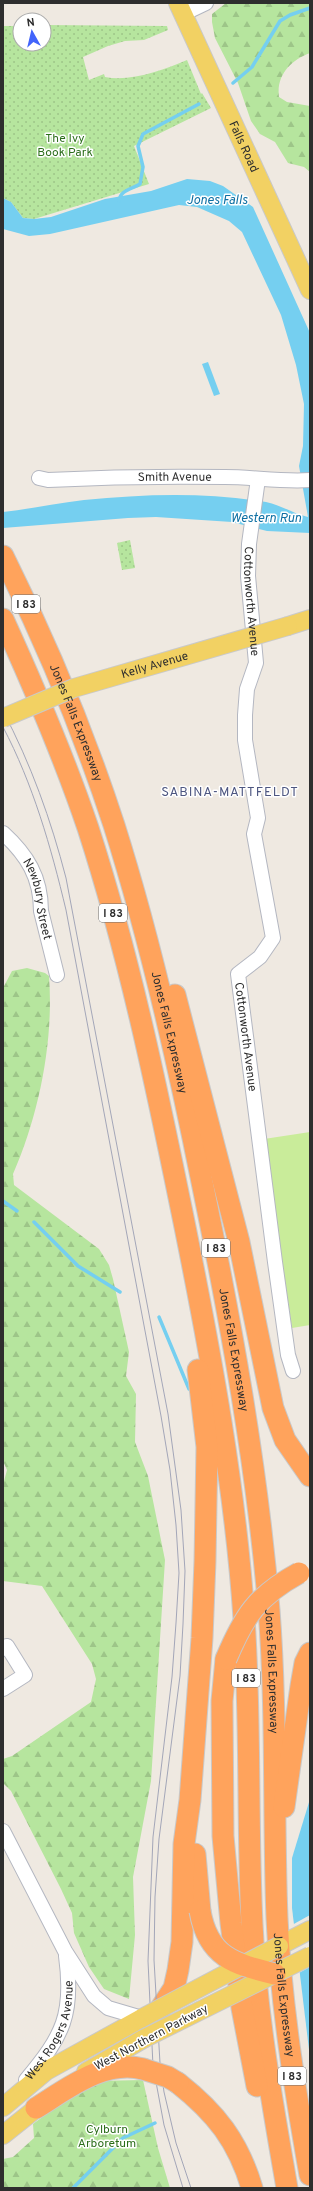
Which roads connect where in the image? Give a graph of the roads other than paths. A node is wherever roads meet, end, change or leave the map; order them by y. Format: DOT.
graph roads {
  1 [pos="206,3"];
  2 [pos="180,8"];
  3 [pos="310,290"];
  4 [pos="39,478"];
  5 [pos="258,479"];
  6 [pos="310,480"];
  7 [pos="3,556"];
  8 [pos="3,619"];
  9 [pos="310,619"];
  10 [pos="3,718"];
  11 [pos="98,780"];
  12 [pos="3,832"];
  13 [pos="57,975"];
  14 [pos="174,1172"];
  15 [pos="293,1371"];
  16 [pos="310,1476"];
  17 [pos="310,1569"];
  18 [pos="3,1649"];
  19 [pos="310,1653"];
  20 [pos="3,1689"];
  21 [pos="3,1831"];
  22 [pos="276,1863"];
  23 [pos="191,1911"];
  24 [pos="310,1930"];
  25 [pos="65,1952"];
  26 [pos="310,1956"];
  27 [pos="242,1966"];
  28 [pos="275,1974"];
  29 [pos="161,2008"];
  30 [pos="142,2018"];
  31 [pos="6,2104"];
  32 [pos="36,2108"];
  33 [pos="3,2135"];
  34 [pos="310,2174"];
  35 [pos="252,2188"];
  36 [pos="286,2188"];
  1 -- 2 [label="street"];
  2 -- 3 [label="main road, Falls Road"];
  4 -- 5 [label="street, Smith Avenue"];
  5 -- 6 [label="street, Smith Avenue"];
  5 -- 15 [label="street, Cottonworth Avenue"];
  7 -- 11 [label="highway, Jones Falls Expressway / I 83"];
  8 -- 14 [label="highway, Jones Falls Expressway / I 83"];
  9 -- 10 [label="main road, Kelly Avenue, bridge"];
  11 -- 16 [label="highway"];
  11 -- 22 [label="highway, Jones Falls Expressway / I 83"];
  12 -- 13 [label="street, Newbury Street"];
  14 -- 23 [label="highway"];
  14 -- 36 [label="highway, Jones Falls Expressway / I 83"];
  17 -- 36 [label="highway, bridge"];
  18 -- 20 [label="street"];
  19 -- 22 [label="highway"];
  21 -- 25 [label="street, West Rogers Avenue"];
  22 -- 34 [label="highway, Jones Falls Expressway / I 83"];
  23 -- 27 [label="highway, bridge"];
  23 -- 29 [label="highway"];
  24 -- 27 [label="main road, West Northern Parkway, bridge"];
  25 -- 30 [label="street, West Rogers Avenue"];
  25 -- 31 [label="street, West Rogers Avenue"];
  26 -- 28 [label="main road, West Northern Parkway, bridge"];
  27 -- 28 [label="highway, bridge"];
  27 -- 29 [label="main road, West Northern Parkway, bridge"];
  28 -- 32 [label="main road, West Northern Parkway, bridge"];
  29 -- 30 [label="main road, West Northern Parkway, bridge"];
  30 -- 31 [label="main road, West Northern Parkway"];
  32 -- 33 [label="main road, West Northern Parkway"];
  32 -- 35 [label="highway, bridge"];
}
